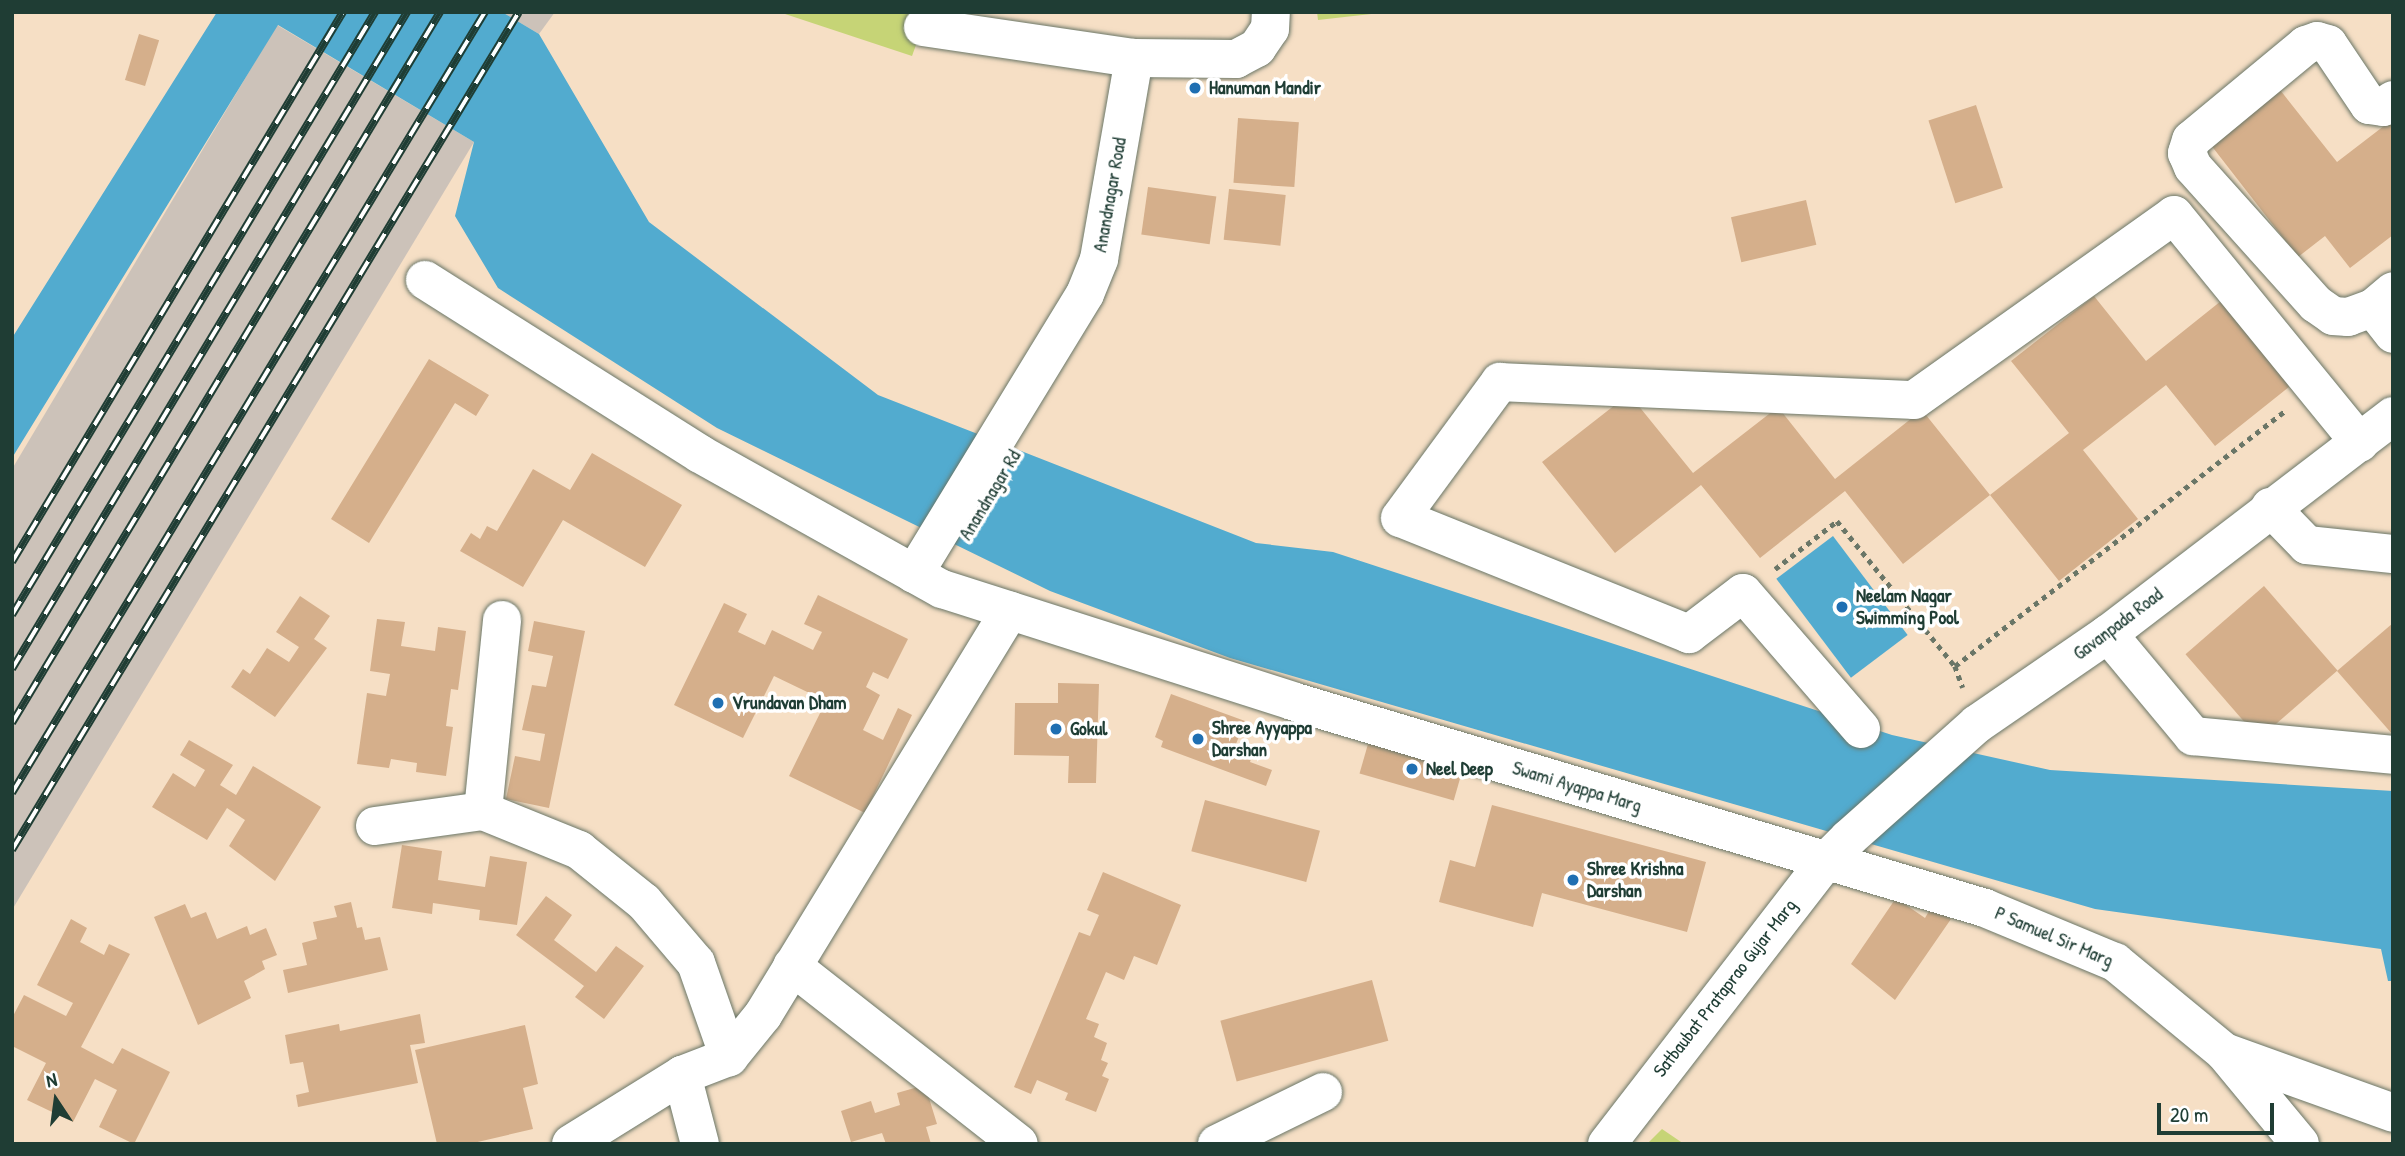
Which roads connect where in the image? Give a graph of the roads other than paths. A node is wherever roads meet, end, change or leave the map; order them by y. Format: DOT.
graph roads {
  1 [pos="1271,12"];
  2 [pos="923,27"];
  3 [pos="1134,58"];
  4 [pos="2393,100"];
  5 [pos="425,280"];
  6 [pos="2386,311"];
  7 [pos="1013,410"];
  8 [pos="2393,416"];
  9 [pos="2360,443"];
  10 [pos="2270,507"];
  11 [pos="2393,554"];
  12 [pos="928,581"];
  13 [pos="1010,610"];
  14 [pos="502,620"];
  15 [pos="2108,634"];
  16 [pos="1861,729"];
  17 [pos="2393,755"];
  18 [pos="483,811"];
  19 [pos="375,826"];
  20 [pos="1837,850"];
  21 [pos="792,966"];
  22 [pos="2224,1052"];
  23 [pos="729,1057"];
  24 [pos="682,1075"];
  25 [pos="1322,1092"];
  26 [pos="2393,1114"];
  27 [pos="571,1144"];
  28 [pos="700,1144"];
  29 [pos="1019,1144"];
  30 [pos="1217,1144"];
  31 [pos="1607,1144"];
  32 [pos="2300,1144"];
  1 -- 3 [label="street"];
  2 -- 3 [label="street"];
  3 -- 7 [label="street, Anandnagar Road"];
  4 -- 6 [label="street"];
  5 -- 12 [label="street, Swami Ayappa Marg"];
  7 -- 12 [label="street, Anandnagar Rd"];
  8 -- 9 [label="street, Gavanpada Road"];
  9 -- 10 [label="street, Gavanpada Road"];
  9 -- 16 [label="street"];
  10 -- 11 [label="street"];
  10 -- 15 [label="street, Gavanpada Road"];
  12 -- 13 [label="street, Swami Ayappa Marg"];
  13 -- 20 [label="street, Swami Ayappa Marg"];
  13 -- 21 [label="street"];
  14 -- 18 [label="street"];
  15 -- 17 [label="street"];
  15 -- 20 [label="street, Gavanpada Road"];
  18 -- 19 [label="street"];
  18 -- 23 [label="street"];
  20 -- 22 [label="street, P Samuel Sir Marg"];
  20 -- 31 [label="street, Satbaubat Prataprao Gujar Marg"];
  21 -- 23 [label="street"];
  21 -- 29 [label="street"];
  22 -- 26 [label="street"];
  22 -- 32 [label="street, P Samuel Sir Marg"];
  23 -- 24 [label="street"];
  24 -- 27 [label="street"];
  24 -- 28 [label="street"];
  25 -- 30 [label="street"];
}
